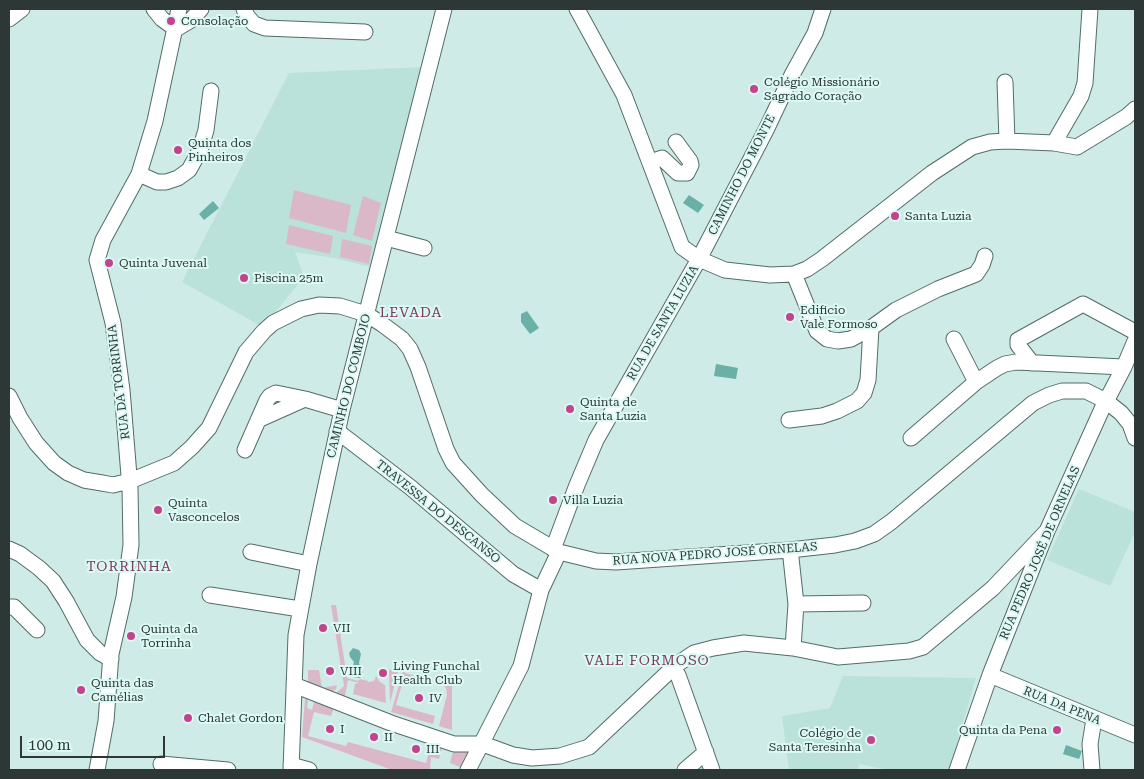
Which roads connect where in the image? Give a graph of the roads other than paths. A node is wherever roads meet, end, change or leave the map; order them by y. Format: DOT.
graph roads {
  1 [pos="154,9"];
  2 [pos="179,9"];
  3 [pos="201,9"];
  4 [pos="244,9"];
  5 [pos="444,9"];
  6 [pos="577,9"];
  7 [pos="823,9"];
  8 [pos="1090,9"];
  9 [pos="176,29"];
  10 [pos="364,32"];
  11 [pos="1005,82"];
  12 [pos="211,91"];
  13 [pos="1135,109"];
  14 [pos="1007,141"];
  15 [pos="676,142"];
  16 [pos="1054,143"];
  17 [pos="650,162"];
  18 [pos="140,174"];
  19 [pos="386,238"];
  20 [pos="424,248"];
  21 [pos="985,256"];
  22 [pos="699,260"];
  23 [pos="794,274"];
  24 [pos="366,314"];
  25 [pos="871,328"];
  26 [pos="1135,332"];
  27 [pos="954,339"];
  28 [pos="1135,341"];
  29 [pos="1032,363"];
  30 [pos="1124,367"];
  31 [pos="976,382"];
  32 [pos="9,396"];
  33 [pos="1106,401"];
  34 [pos="342,410"];
  35 [pos="788,420"];
  36 [pos="337,432"];
  37 [pos="911,438"];
  38 [pos="1135,438"];
  39 [pos="245,450"];
  40 [pos="130,481"];
  41 [pos="1048,531"];
  42 [pos="9,549"];
  43 [pos="556,550"];
  44 [pos="251,552"];
  45 [pos="791,558"];
  46 [pos="309,564"];
  47 [pos="541,590"];
  48 [pos="210,595"];
  49 [pos="863,603"];
  50 [pos="796,604"];
  51 [pos="9,606"];
  52 [pos="300,609"];
  53 [pos="37,630"];
  54 [pos="793,648"];
  55 [pos="111,659"];
  56 [pos="678,675"];
  57 [pos="990,676"];
  58 [pos="294,685"];
  59 [pos="1094,719"];
  60 [pos="1135,735"];
  61 [pos="483,744"];
  62 [pos="706,752"];
  63 [pos="161,764"];
  64 [pos="689,767"];
  65 [pos="291,768"];
  66 [pos="98,770"];
  67 [pos="228,770"];
  68 [pos="309,770"];
  69 [pos="468,770"];
  70 [pos="712,770"];
  71 [pos="958,770"];
  72 [pos="1092,770"];
  1 -- 9 [label="street"];
  2 -- 9 [label="street, RUA DA TORRINHA"];
  3 -- 9 [label="street"];
  4 -- 10 [label="street"];
  5 -- 19 [label="street, CAMINHO DO COMBOIO"];
  6 -- 17 [label="street"];
  7 -- 22 [label="street, CAMINHO DO MONTE"];
  8 -- 16 [label="street"];
  9 -- 18 [label="street, RUA DA TORRINHA"];
  11 -- 14 [label="street"];
  12 -- 18 [label="street"];
  13 -- 16 [label="street"];
  14 -- 16 [label="street"];
  14 -- 23 [label="street"];
  15 -- 17 [label="street"];
  17 -- 22 [label="street"];
  18 -- 40 [label="street, RUA DA TORRINHA"];
  19 -- 20 [label="street"];
  19 -- 24 [label="street, CAMINHO DO COMBOIO"];
  21 -- 25 [label="street"];
  22 -- 23 [label="street"];
  22 -- 43 [label="street, RUA DE SANTA LUZIA"];
  23 -- 25 [label="street"];
  24 -- 34 [label="street, CAMINHO DO COMBOIO"];
  24 -- 40 [label="street, RUA NOVA PEDRO JOSÉ ORNELAS"];
  24 -- 43 [label="street, RUA NOVA PEDRO JOSÉ ORNELAS"];
  25 -- 35 [label="street"];
  26 -- 29 [label="street"];
  27 -- 31 [label="street"];
  28 -- 30 [label="street, RUA PEDRO JOSÉ DE ORNELAS"];
  29 -- 30 [label="street"];
  29 -- 31 [label="street"];
  30 -- 33 [label="street, RUA PEDRO JOSÉ DE ORNELAS"];
  31 -- 37 [label="street"];
  32 -- 40 [label="street, RUA NOVA PEDRO JOSÉ ORNELAS"];
  33 -- 38 [label="street, RUA NOVA PEDRO JOSÉ ORNELAS"];
  33 -- 41 [label="street, RUA PEDRO JOSÉ DE ORNELAS"];
  33 -- 43 [label="street, RUA NOVA PEDRO JOSÉ ORNELAS"];
  34 -- 36 [label="street, CAMINHO DO COMBOIO"];
  34 -- 39 [label="street"];
  36 -- 46 [label="street, CAMINHO DO COMBOIO"];
  36 -- 47 [label="street, TRAVESSA DO DESCANSO"];
  40 -- 55 [label="street, RUA DA TORRINHA"];
  41 -- 54 [label="street"];
  41 -- 57 [label="street, RUA PEDRO JOSÉ DE ORNELAS"];
  42 -- 55 [label="street"];
  43 -- 47 [label="street, RUA DE SANTA LUZIA"];
  44 -- 46 [label="street"];
  45 -- 50 [label="street"];
  46 -- 52 [label="street, CAMINHO DO COMBOIO"];
  47 -- 61 [label="street, RUA DE SANTA LUZIA"];
  48 -- 52 [label="street"];
  49 -- 50 [label="street"];
  50 -- 54 [label="street"];
  51 -- 53 [label="street"];
  52 -- 58 [label="street, CAMINHO DO COMBOIO"];
  54 -- 61 [label="street"];
  55 -- 66 [label="street, RUA DA TORRINHA"];
  56 -- 62 [label="street"];
  57 -- 59 [label="street, RUA DA PENA"];
  57 -- 71 [label="street, RUA PEDRO JOSÉ DE ORNELAS"];
  58 -- 61 [label="street"];
  58 -- 65 [label="street, CAMINHO DO COMBOIO"];
  59 -- 60 [label="street, RUA DA PENA"];
  59 -- 72 [label="street"];
  61 -- 69 [label="street, RUA DE SANTA LUZIA"];
  62 -- 64 [label="street"];
  62 -- 70 [label="street"];
  63 -- 67 [label="street"];
  65 -- 68 [label="street"];
}
